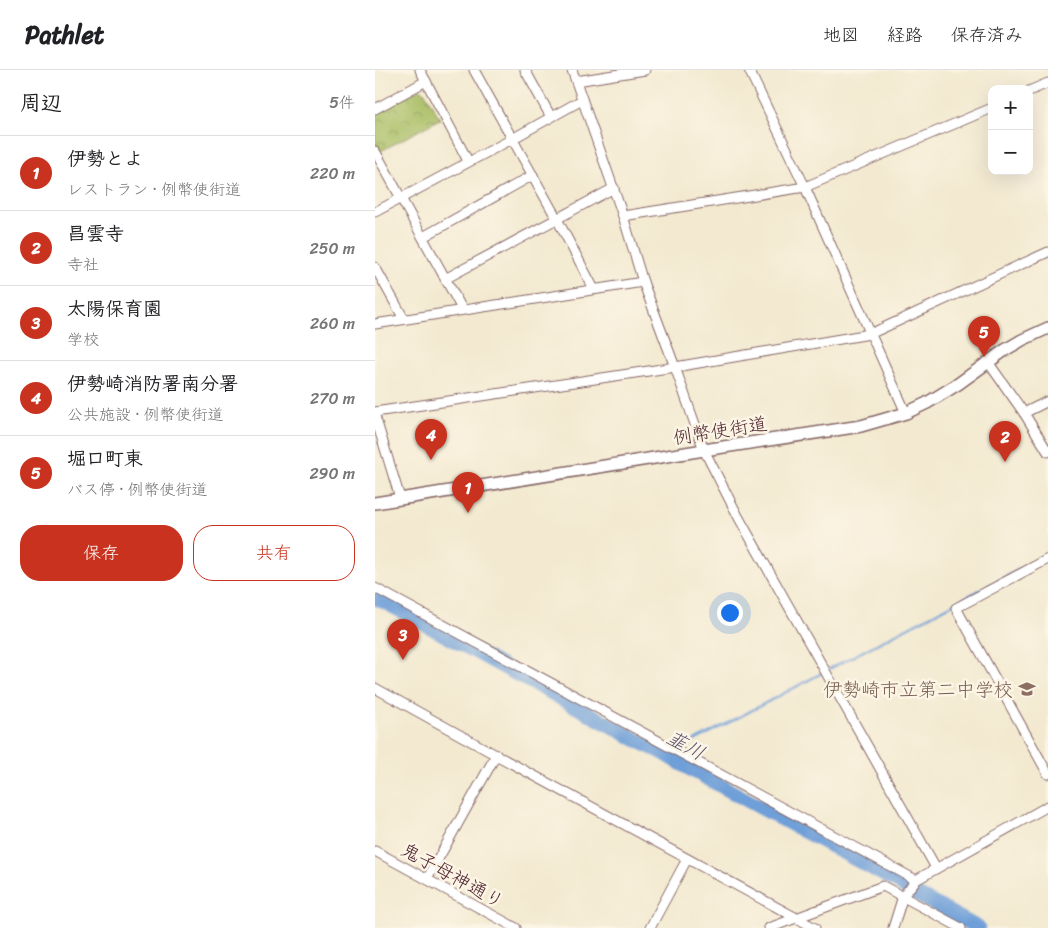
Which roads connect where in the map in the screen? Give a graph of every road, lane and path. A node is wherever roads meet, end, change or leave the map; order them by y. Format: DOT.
graph roads {
  1 [pos="420,70"];
  2 [pos="474,70"];
  3 [pos="525,70"];
  4 [pos="572,70"];
  5 [pos="645,70"];
  6 [pos="749,70"];
  7 [pos="426,81"];
  8 [pos="576,81"];
  9 [pos="1048,83"];
  10 [pos="1033,89"];
  11 [pos="582,100"];
  12 [pos="375,109"];
  13 [pos="988,110"];
  14 [pos="551,116"];
  15 [pos="512,139"];
  16 [pos="376,155"];
  17 [pos="468,161"];
  18 [pos="533,175"];
  19 [pos="805,187"];
  20 [pos="614,188"];
  21 [pos="401,198"];
  22 [pos="375,212"];
  23 [pos="623,216"];
  24 [pos="557,218"];
  25 [pos="423,237"];
  26 [pos="1048,252"];
  27 [pos="375,267"];
  28 [pos="445,279"];
  29 [pos="643,282"];
  30 [pos="594,290"];
  31 [pos="462,309"];
  32 [pos="404,319"];
  33 [pos="375,324"];
  34 [pos="1048,328"];
  35 [pos="870,334"];
  36 [pos="988,362"];
  37 [pos="675,367"];
  38 [pos="1048,401"];
  39 [pos="375,412"];
  40 [pos="906,413"];
  41 [pos="1024,413"];
  42 [pos="375,416"];
  43 [pos="378,439"];
  44 [pos="704,450"];
  45 [pos="1048,452"];
  46 [pos="400,498"];
  47 [pos="375,503"];
  48 [pos="1048,559"];
  49 [pos="375,588"];
  50 [pos="375,688"];
  51 [pos="496,755"];
  52 [pos="1048,774"];
  53 [pos="1048,806"];
  54 [pos="375,851"];
  55 [pos="687,859"];
  56 [pos="936,868"];
  57 [pos="427,879"];
  58 [pos="915,881"];
  59 [pos="904,895"];
  60 [pos="797,918"];
  61 [pos="516,928"];
  62 [pos="650,928"];
  63 [pos="769,928"];
  64 [pos="815,928"];
  65 [pos="893,928"];
  66 [pos="961,928"];
  1 -- 7 [label="street"];
  2 -- 15 [label="street"];
  3 -- 14 [label="street"];
  4 -- 8 [label="street"];
  5 -- 8 [label="street"];
  6 -- 19 [label="street"];
  7 -- 12 [label="street"];
  7 -- 17 [label="street"];
  8 -- 11 [label="street"];
  9 -- 10 [label="street"];
  11 -- 14 [label="street"];
  11 -- 20 [label="street"];
  13 -- 19 [label="street"];
  14 -- 15 [label="street"];
  15 -- 17 [label="street"];
  15 -- 18 [label="street"];
  16 -- 21 [label="street"];
  17 -- 21 [label="street"];
  18 -- 24 [label="street"];
  18 -- 25 [label="street"];
  19 -- 23 [label="street"];
  19 -- 35 [label="street"];
  20 -- 23 [label="street"];
  20 -- 24 [label="street"];
  21 -- 22 [label="street"];
  21 -- 25 [label="street"];
  23 -- 29 [label="street"];
  24 -- 28 [label="street"];
  24 -- 30 [label="street"];
  25 -- 28 [label="street"];
  26 -- 35 [label="street"];
  27 -- 32 [label="street"];
  28 -- 31 [label="street"];
  29 -- 30 [label="street"];
  29 -- 37 [label="street"];
  30 -- 31 [label="street"];
  31 -- 32 [label="street"];
  32 -- 33 [label="street"];
  34 -- 36 [label="main road, 例幣使街道"];
  35 -- 37 [label="street"];
  35 -- 40 [label="street"];
  36 -- 40 [label="main road, 例幣使街道"];
  36 -- 41 [label="street"];
  37 -- 39 [label="street"];
  37 -- 44 [label="street"];
  38 -- 41 [label="street"];
  40 -- 44 [label="main road, 例幣使街道"];
  41 -- 45 [label="street"];
  42 -- 43 [label="street"];
  43 -- 46 [label="street"];
  44 -- 46 [label="main road, 例幣使街道"];
  44 -- 56 [label="street"];
  46 -- 47 [label="main road, 例幣使街道"];
  48 -- 52 [label="street"];
  49 -- 58 [label="street"];
  50 -- 51 [label="street"];
  51 -- 55 [label="street"];
  51 -- 57 [label="street"];
  53 -- 56 [label="street"];
  54 -- 57 [label="street, 鬼子母神通り"];
  55 -- 60 [label="street"];
  55 -- 62 [label="street"];
  56 -- 58 [label="street"];
  57 -- 61 [label="street, 鬼子母神通り"];
  58 -- 59 [label="street"];
  59 -- 60 [label="street"];
  59 -- 65 [label="street"];
  59 -- 66 [label="street"];
  60 -- 63 [label="street"];
  60 -- 64 [label="street"];
}
